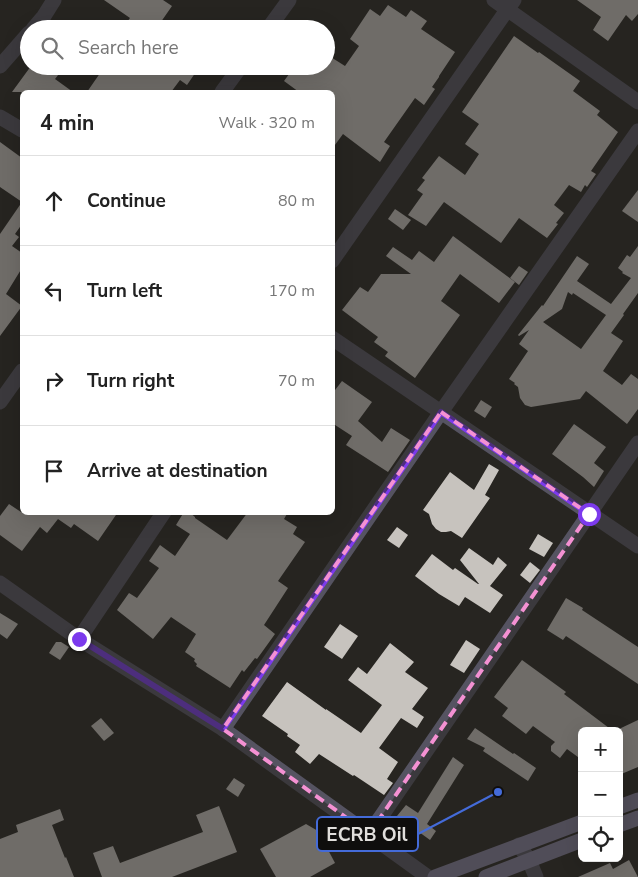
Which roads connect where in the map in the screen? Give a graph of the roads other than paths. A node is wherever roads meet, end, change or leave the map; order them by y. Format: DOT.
graph roads {
  1 [pos="54,0"];
  2 [pos="289,0"];
  3 [pos="494,0"];
  4 [pos="510,5"];
  5 [pos="41,20"];
  6 [pos="275,20"];
  7 [pos="20,43"];
  8 [pos="0,66"];
  9 [pos="234,75"];
  10 [pos="223,90"];
  11 [pos="638,102"];
  12 [pos="0,117"];
  13 [pos="20,129"];
  14 [pos="638,131"];
  15 [pos="335,257"];
  16 [pos="335,340"];
  17 [pos="20,374"];
  18 [pos="0,402"];
  19 [pos="441,412"];
  20 [pos="638,443"];
  21 [pos="589,514"];
  22 [pos="162,515"];
  23 [pos="638,546"];
  24 [pos="0,583"];
  25 [pos="79,639"];
  26 [pos="223,729"];
  27 [pos="638,800"];
  28 [pos="623,806"];
  29 [pos="638,818"];
  30 [pos="578,823"];
  31 [pos="623,824"];
  32 [pos="369,834"];
  33 [pos="578,842"];
  34 [pos="519,845"];
  35 [pos="529,860"];
  36 [pos="428,877"];
  37 [pos="435,877"];
  38 [pos="486,877"];
  39 [pos="536,877"];
  1 -- 5 [label="street"];
  2 -- 6 [label="street"];
  3 -- 4 [label="street"];
  4 -- 11 [label="street"];
  4 -- 15 [label="street"];
  7 -- 8 [label="street"];
  9 -- 10 [label="street"];
  12 -- 13 [label="street"];
  14 -- 19 [label="street"];
  16 -- 19 [label="street"];
  17 -- 18 [label="street"];
  19 -- 21 [label="street"];
  19 -- 26 [label="street"];
  20 -- 21 [label="street"];
  21 -- 23 [label="street"];
  21 -- 32 [label="street"];
  22 -- 25 [label="street"];
  24 -- 25 [label="street"];
  25 -- 26 [label="street"];
  26 -- 32 [label="street"];
  27 -- 28 [label="main road"];
  29 -- 31 [label="main road"];
  30 -- 34 [label="main road"];
  32 -- 36 [label="street"];
  33 -- 35 [label="main road"];
  34 -- 35 [label="street"];
  34 -- 37 [label="main road"];
  35 -- 38 [label="main road"];
  35 -- 39 [label="street"];
}
